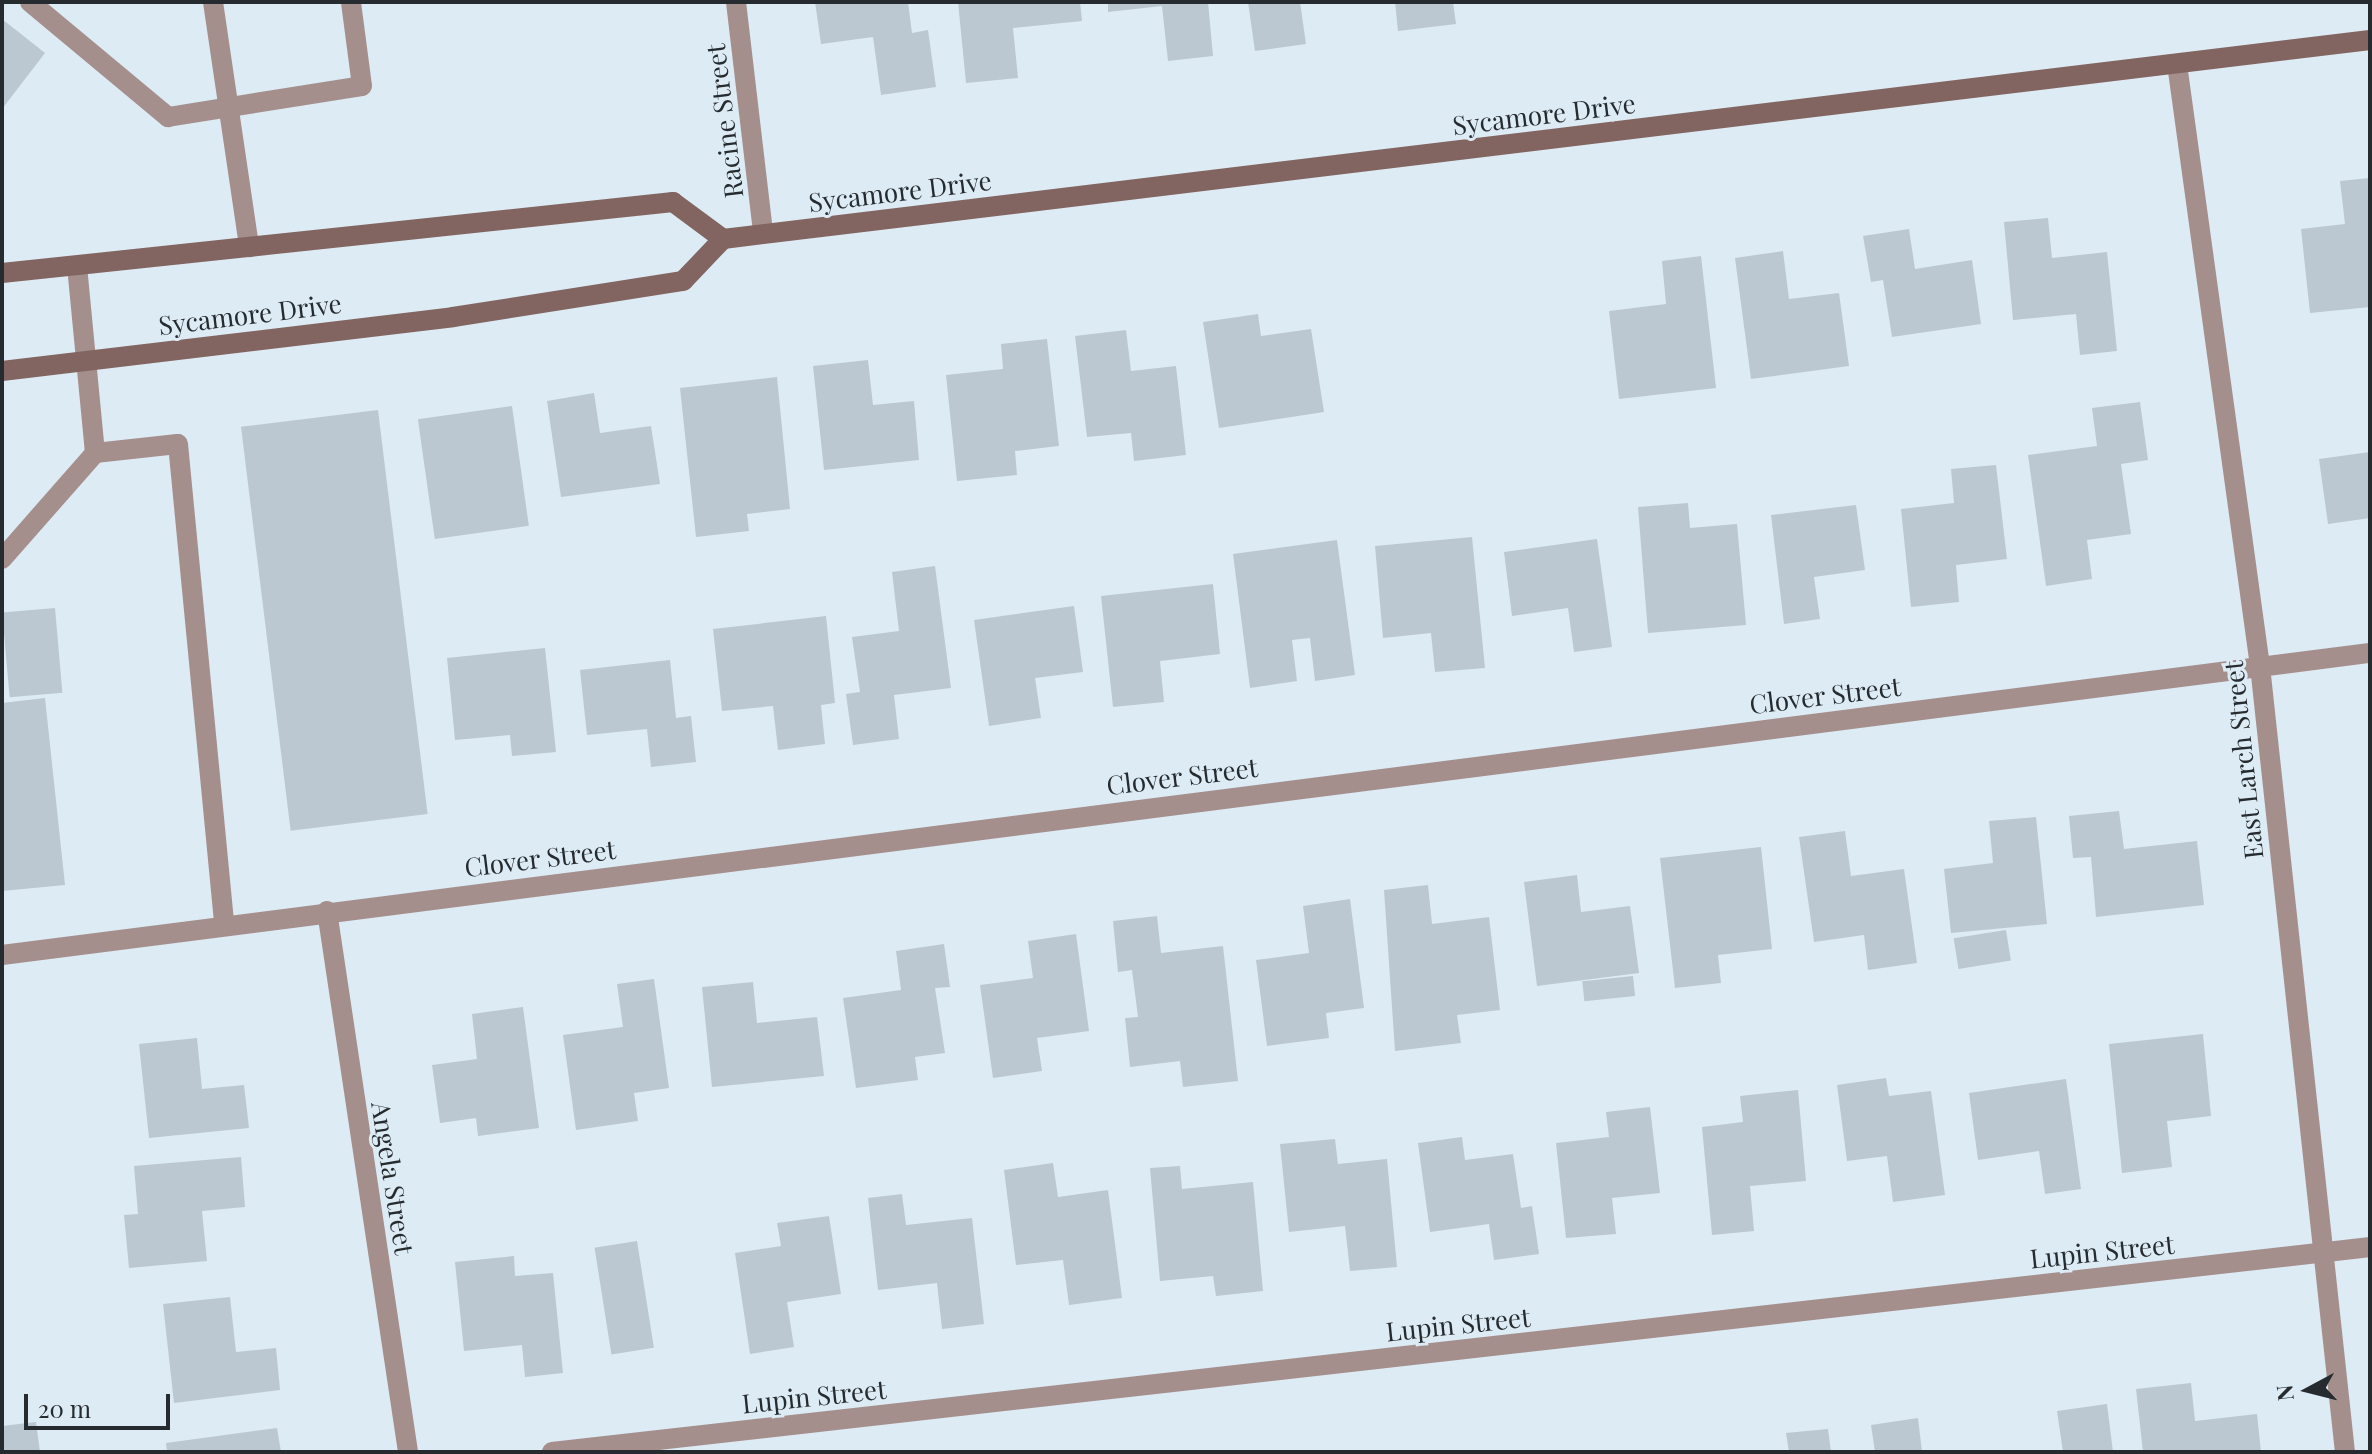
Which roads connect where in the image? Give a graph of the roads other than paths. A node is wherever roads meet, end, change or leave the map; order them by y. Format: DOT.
graph roads {
  1 [pos="30,2"];
  2 [pos="213,2"];
  3 [pos="351,2"];
  4 [pos="736,2"];
  5 [pos="2370,40"];
  6 [pos="2177,64"];
  7 [pos="229,113"];
  8 [pos="763,233"];
  9 [pos="723,239"];
  10 [pos="249,247"];
  11 [pos="77,266"];
  12 [pos="2,273"];
  13 [pos="85,360"];
  14 [pos="2,371"];
  15 [pos="95,453"];
  16 [pos="2,559"];
  17 [pos="2370,653"];
  18 [pos="2260,666"];
  19 [pos="327,911"];
  20 [pos="224,923"];
  21 [pos="2,955"];
  22 [pos="2370,1247"];
  23 [pos="2323,1253"];
  24 [pos="408,1452"];
  25 [pos="552,1452"];
  26 [pos="2345,1452"];
  1 -- 7 [label="street"];
  2 -- 7 [label="street"];
  3 -- 7 [label="street"];
  4 -- 8 [label="street, Racine Street"];
  5 -- 6 [label="main road, Sycamore Drive"];
  6 -- 8 [label="main road, Sycamore Drive"];
  6 -- 18 [label="street, East Larch Street"];
  7 -- 10 [label="street"];
  8 -- 9 [label="main road, Sycamore Drive"];
  9 -- 10 [label="main road"];
  9 -- 13 [label="main road, Sycamore Drive"];
  10 -- 11 [label="main road"];
  11 -- 12 [label="main road"];
  11 -- 13 [label="street"];
  13 -- 14 [label="main road, Sycamore Drive"];
  13 -- 15 [label="street"];
  15 -- 16 [label="street"];
  15 -- 20 [label="street"];
  17 -- 18 [label="street, Clover Street"];
  18 -- 19 [label="street, Clover Street"];
  18 -- 23 [label="street, East Larch Street"];
  19 -- 20 [label="street, Clover Street"];
  19 -- 24 [label="street, Angela Street"];
  20 -- 21 [label="street, Clover Street"];
  22 -- 23 [label="street, Lupin Street"];
  23 -- 25 [label="street, Lupin Street"];
  23 -- 26 [label="street, East Larch Street"];
}
